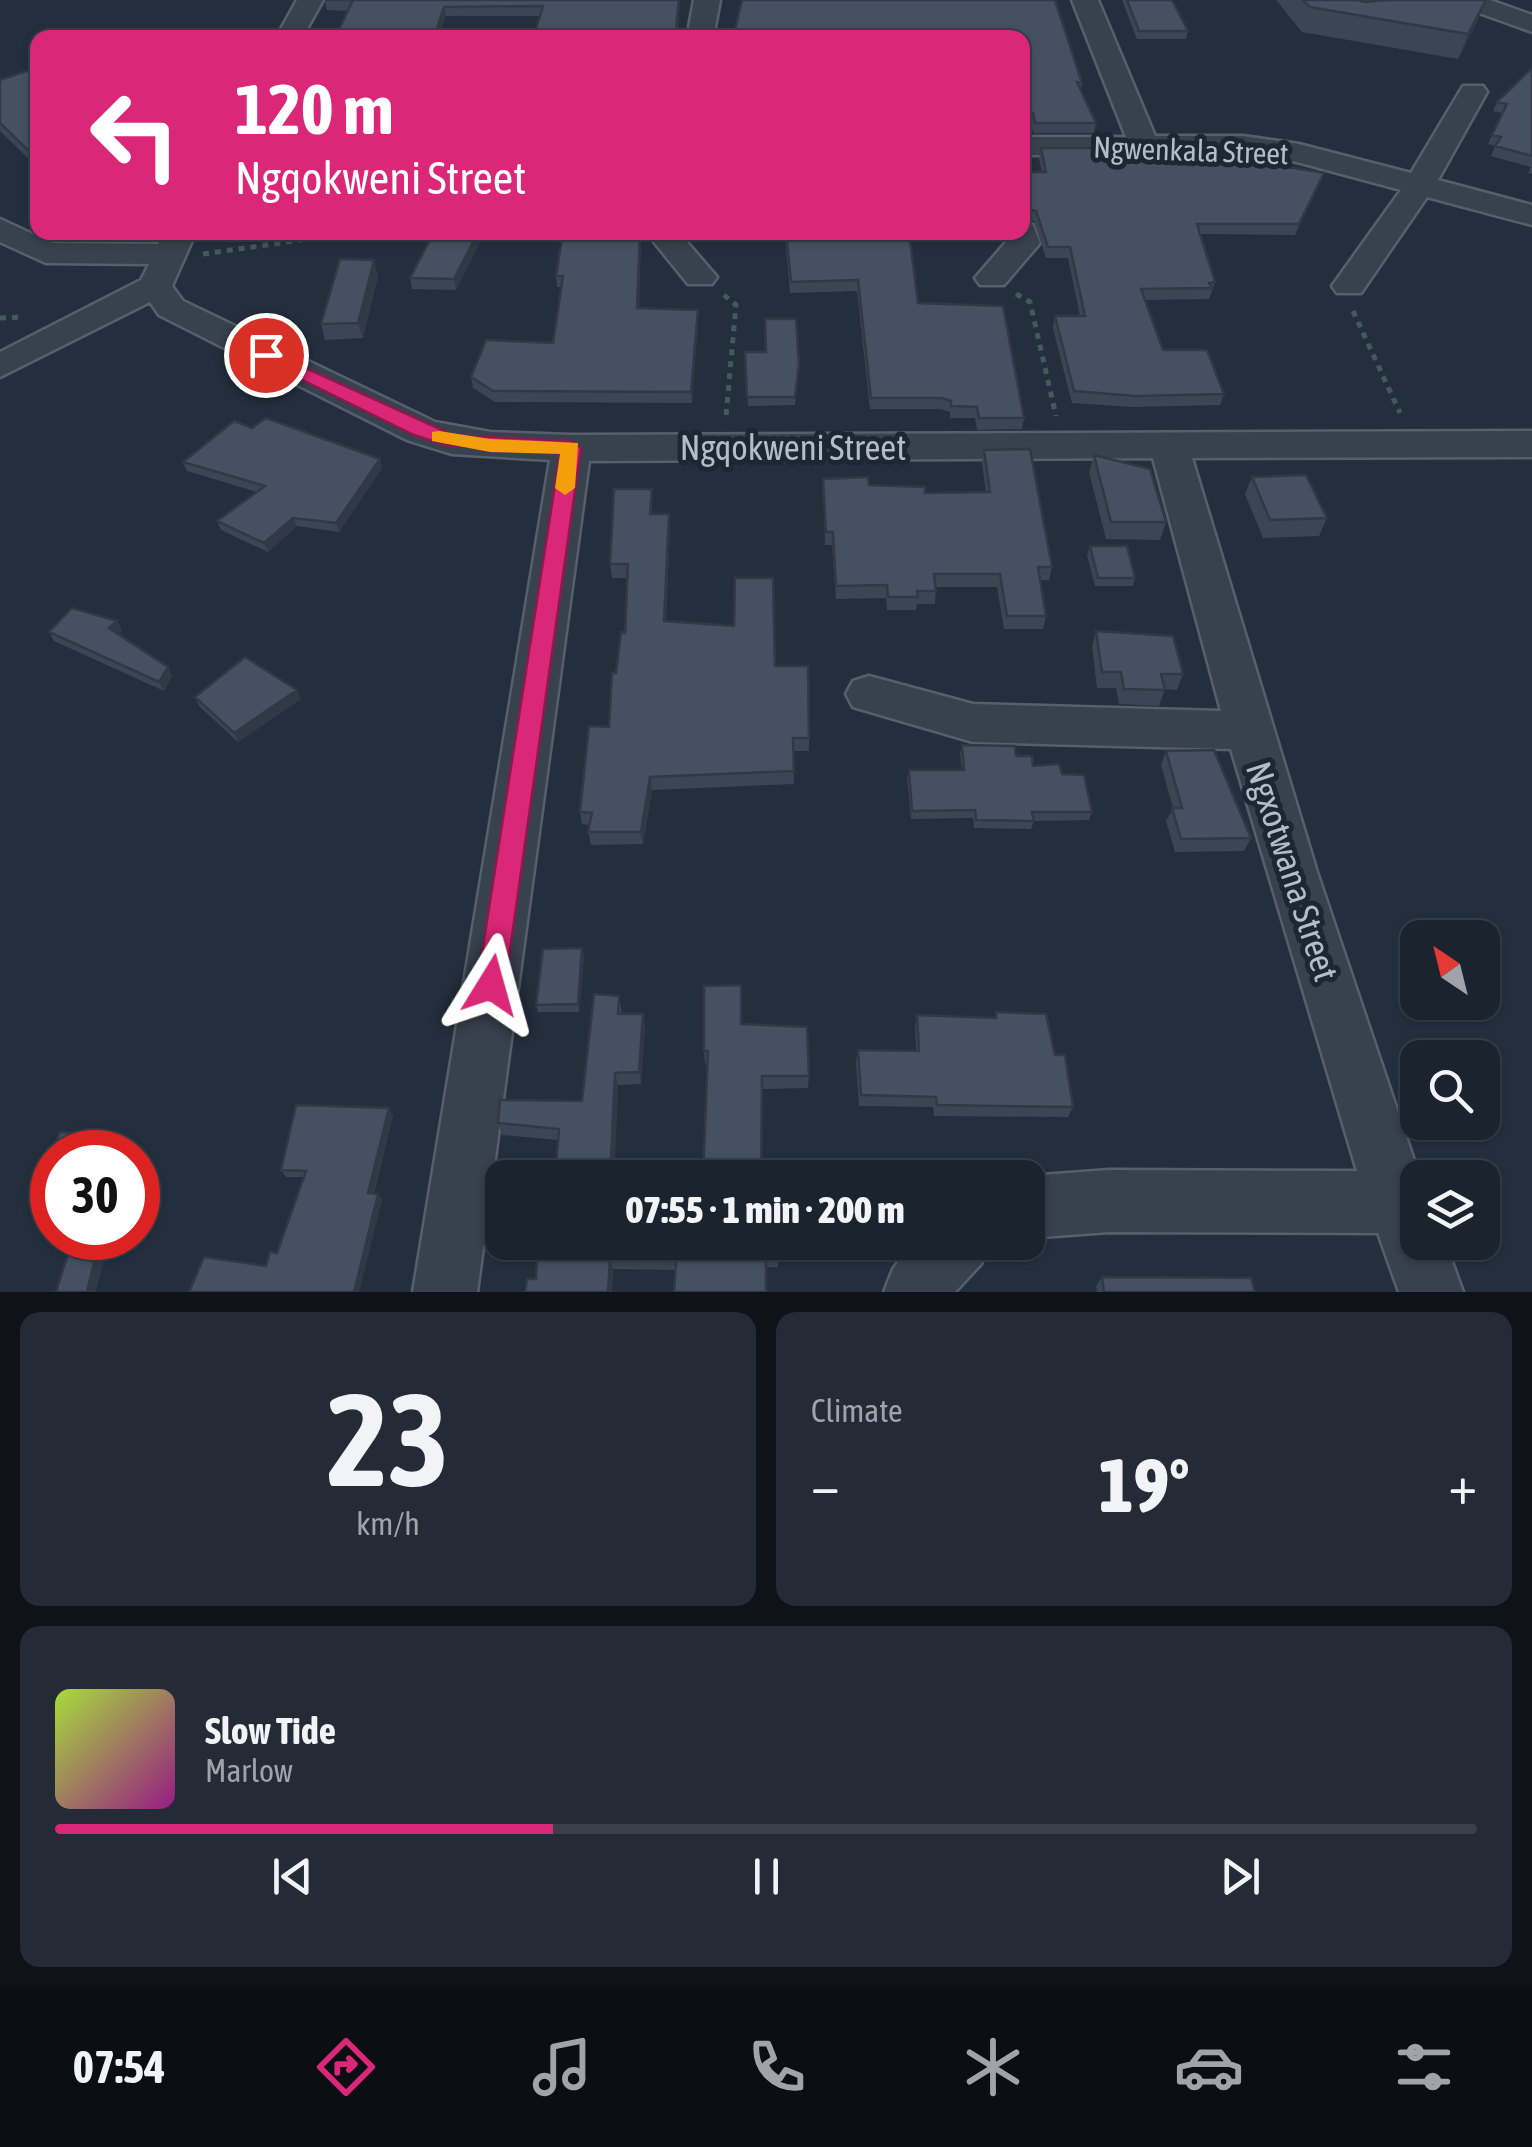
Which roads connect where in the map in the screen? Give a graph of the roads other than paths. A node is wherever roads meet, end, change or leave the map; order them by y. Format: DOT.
graph roads {
  1 [pos="310,0"];
  2 [pos="708,0"];
  3 [pos="1085,0"];
  4 [pos="1463,5"];
  5 [pos="1532,24"];
  6 [pos="293,30"];
  7 [pos="702,30"];
  8 [pos="1474,92"];
  9 [pos="1144,145"];
  10 [pos="1030,146"];
  11 [pos="1420,185"];
  12 [pos="1532,216"];
  13 [pos="0,229"];
  14 [pos="670,240"];
  15 [pos="1023,240"];
  16 [pos="168,258"];
  17 [pos="700,276"];
  18 [pos="992,278"];
  19 [pos="1349,286"];
  20 [pos="0,366"];
  21 [pos="1532,444"];
  22 [pos="1169,446"];
  23 [pos="571,448"];
  24 [pos="869,694"];
  25 [pos="1249,731"];
  26 [pos="1398,1202"];
  27 [pos="1045,1206"];
  28 [pos="939,1260"];
  29 [pos="445,1292"];
  30 [pos="916,1292"];
  31 [pos="1432,1292"];
  1 -- 6 [label="street"];
  2 -- 7 [label="street"];
  3 -- 9 [label="street"];
  4 -- 5 [label="street"];
  8 -- 11 [label="street"];
  9 -- 10 [label="street, Ngwenkala Street"];
  9 -- 11 [label="street, Ngwenkala Street"];
  11 -- 12 [label="street, Ngwenkala Street"];
  11 -- 19 [label="street"];
  13 -- 16 [label="street"];
  14 -- 17 [label="street"];
  15 -- 18 [label="street"];
  16 -- 20 [label="street"];
  16 -- 23 [label="street, Ngqokweni Street"];
  21 -- 22 [label="street, Ngqokweni Street"];
  22 -- 23 [label="street, Ngqokweni Street"];
  22 -- 25 [label="street, Ngxotwana Street"];
  23 -- 29 [label="street"];
  24 -- 25 [label="street"];
  25 -- 26 [label="street, Ngxotwana Street"];
  26 -- 27 [label="street"];
  26 -- 31 [label="street, Ngxotwana Street"];
  28 -- 30 [label="street"];
}
